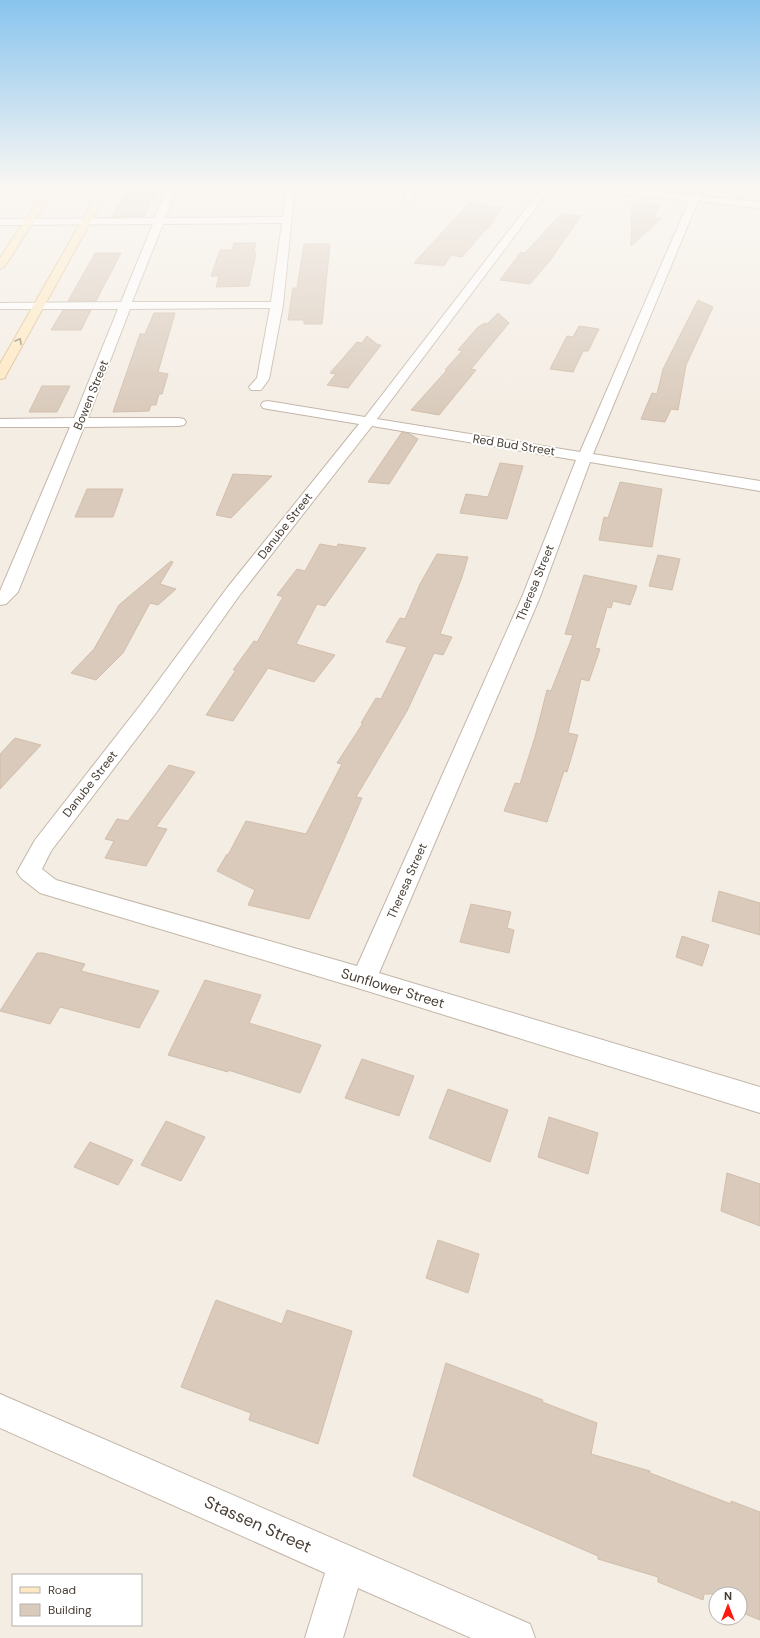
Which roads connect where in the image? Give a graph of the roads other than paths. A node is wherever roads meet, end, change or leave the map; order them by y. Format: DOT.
graph roads {
  1 [pos="65,261"];
  2 [pos="144,261"];
  3 [pos="283,261"];
  4 [pos="491,261"];
  5 [pos="668,261"];
  6 [pos="277,305"];
  7 [pos="0,306"];
  8 [pos="39,306"];
  9 [pos="126,306"];
  10 [pos="0,375"];
  11 [pos="256,387"];
  12 [pos="268,405"];
  13 [pos="179,422"];
  14 [pos="368,422"];
  15 [pos="0,423"];
  16 [pos="80,423"];
  17 [pos="585,457"];
  18 [pos="760,486"];
  19 [pos="0,600"];
  20 [pos="29,872"];
  21 [pos="364,979"];
  22 [pos="760,1100"];
  23 [pos="0,1411"];
  24 [pos="347,1563"];
  25 [pos="324,1638"];
  26 [pos="516,1638"];
  1 -- 8 [label="main road"];
  2 -- 9 [label="street, Bowen Street"];
  3 -- 6 [label="street"];
  4 -- 14 [label="street, Danube Street"];
  5 -- 17 [label="street, Theresa Street"];
  6 -- 9 [label="street"];
  6 -- 11 [label="street"];
  7 -- 8 [label="street"];
  8 -- 9 [label="street"];
  10 -- 8 [label="main road, one-way"];
  9 -- 16 [label="street, Bowen Street"];
  12 -- 14 [label="street, Red Bud Street"];
  13 -- 16 [label="street"];
  14 -- 17 [label="street, Red Bud Street"];
  14 -- 20 [label="street, Danube Street"];
  15 -- 16 [label="street"];
  16 -- 19 [label="street, Bowen Street"];
  17 -- 18 [label="street, Red Bud Street"];
  17 -- 21 [label="street, Theresa Street"];
  20 -- 21 [label="street, Sunflower Street"];
  21 -- 22 [label="street, Sunflower Street"];
  23 -- 24 [label="street, Stassen Street"];
  24 -- 25 [label="street"];
  24 -- 26 [label="street, Stassen Street"];
}
